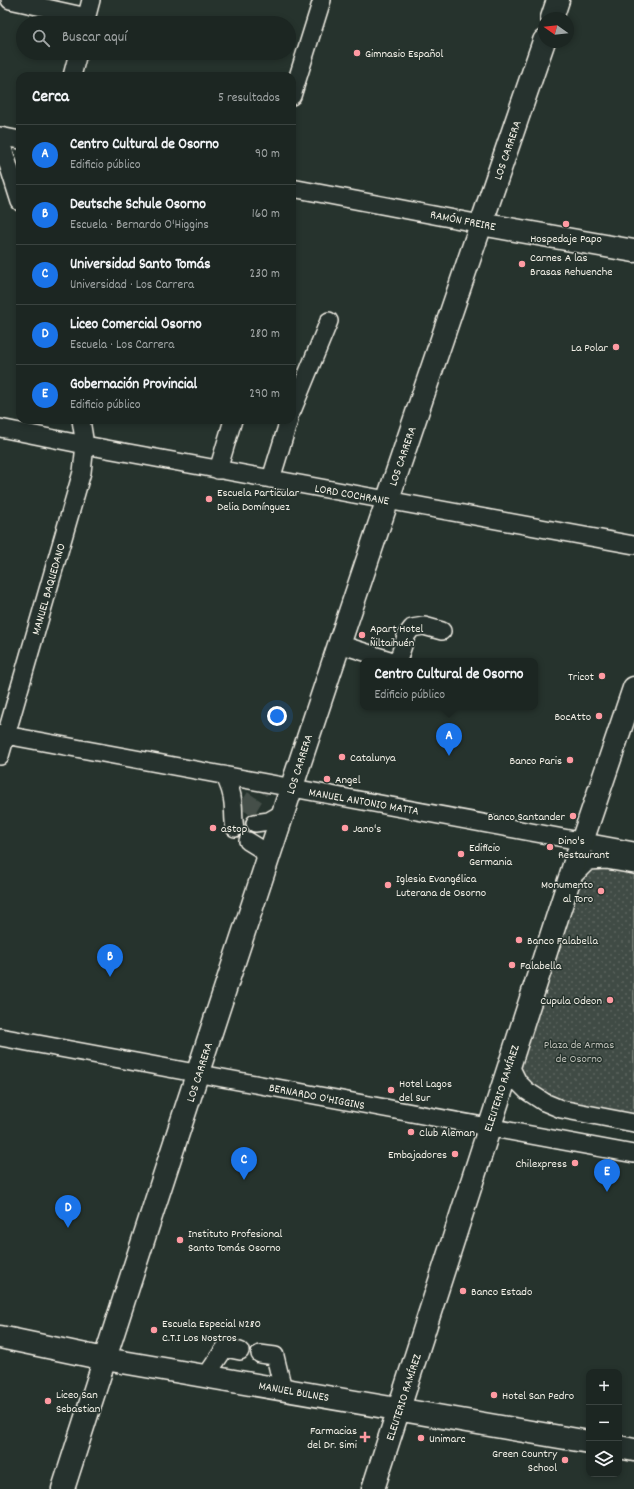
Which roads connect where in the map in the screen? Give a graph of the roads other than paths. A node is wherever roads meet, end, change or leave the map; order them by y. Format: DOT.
graph roads {
  1 [pos="10,0"];
  2 [pos="91,0"];
  3 [pos="322,0"];
  4 [pos="558,0"];
  5 [pos="554,12"];
  6 [pos="71,16"];
  7 [pos="87,16"];
  8 [pos="542,48"];
  9 [pos="76,60"];
  10 [pos="73,72"];
  11 [pos="296,83"];
  12 [pos="0,138"];
  13 [pos="16,140"];
  14 [pos="16,176"];
  15 [pos="296,189"];
  16 [pos="481,224"];
  17 [pos="634,251"];
  18 [pos="329,321"];
  19 [pos="296,401"];
  20 [pos="82,424"];
  21 [pos="232,424"];
  22 [pos="288,424"];
  23 [pos="0,428"];
  24 [pos="85,445"];
  25 [pos="218,470"];
  26 [pos="272,479"];
  27 [pos="387,500"];
  28 [pos="634,545"];
  29 [pos="442,631"];
  30 [pos="339,644"];
  31 [pos="383,658"];
  32 [pos="399,658"];
  33 [pos="634,688"];
  34 [pos="3,735"];
  35 [pos="0,756"];
  36 [pos="224,775"];
  37 [pos="291,788"];
  38 [pos="283,813"];
  39 [pos="255,823"];
  40 [pos="236,828"];
  41 [pos="248,841"];
  42 [pos="581,841"];
  43 [pos="634,851"];
  44 [pos="268,860"];
  45 [pos="634,865"];
  46 [pos="569,880"];
  47 [pos="0,1037"];
  48 [pos="509,1064"];
  49 [pos="199,1074"];
  50 [pos="634,1123"];
  51 [pos="489,1128"];
  52 [pos="634,1154"];
  53 [pos="0,1337"];
  54 [pos="240,1351"];
  55 [pos="260,1354"];
  56 [pos="105,1358"];
  57 [pos="206,1376"];
  58 [pos="283,1389"];
  59 [pos="399,1409"];
  60 [pos="586,1441"];
  61 [pos="622,1448"];
  62 [pos="634,1450"];
  63 [pos="63,1489"];
  64 [pos="373,1489"];
  1 -- 6 [label="street"];
  2 -- 7 [label="street"];
  3 -- 11 [label="street"];
  4 -- 5 [label="main road"];
  8 -- 16 [label="main road, LOS CARRERA"];
  9 -- 10 [label="street"];
  12 -- 13 [label="street"];
  12 -- 14 [label="street"];
  15 -- 16 [label="street, RAMÓN FREIRE"];
  16 -- 17 [label="main road, RAMÓN FREIRE"];
  16 -- 27 [label="main road, LOS CARRERA"];
  18 -- 19 [label="street"];
  20 -- 24 [label="street, MANUEL BAQUEDANO"];
  21 -- 25 [label="street"];
  22 -- 26 [label="street"];
  23 -- 24 [label="street, LORD COCHRANE"];
  24 -- 25 [label="street, LORD COCHRANE"];
  24 -- 34 [label="street, MANUEL BAQUEDANO"];
  25 -- 26 [label="street, LORD COCHRANE"];
  26 -- 27 [label="street, LORD COCHRANE"];
  27 -- 28 [label="street, LORD COCHRANE"];
  27 -- 30 [label="main road, LOS CARRERA"];
  29 -- 32 [label="street"];
  30 -- 31 [label="street"];
  30 -- 37 [label="main road, LOS CARRERA"];
  33 -- 42 [label="main road, ELEUTERIO RAMÍREZ"];
  34 -- 35 [label="street, MANUEL BAQUEDANO"];
  34 -- 36 [label="street, MANUEL ANTONIO MATTA"];
  36 -- 37 [label="street, MANUEL ANTONIO MATTA"];
  36 -- 40 [label="street"];
  37 -- 38 [label="main road, LOS CARRERA"];
  37 -- 42 [label="street, MANUEL ANTONIO MATTA"];
  38 -- 39 [label="street"];
  38 -- 44 [label="main road, LOS CARRERA"];
  41 -- 44 [label="street"];
  42 -- 43 [label="street, MANUEL ANTONIO MATTA"];
  42 -- 46 [label="main road, ELEUTERIO RAMÍREZ"];
  44 -- 49 [label="main road, LOS CARRERA"];
  45 -- 46 [label="street"];
  46 -- 48 [label="main road, ELEUTERIO RAMÍREZ"];
  47 -- 49 [label="street, BERNARDO O'HIGGINS"];
  48 -- 50 [label="street"];
  48 -- 51 [label="main road, ELEUTERIO RAMÍREZ"];
  49 -- 51 [label="street, BERNARDO O'HIGGINS"];
  49 -- 56 [label="main road, LOS CARRERA"];
  51 -- 52 [label="street, BERNARDO O'HIGGINS"];
  51 -- 59 [label="main road, ELEUTERIO RAMÍREZ"];
  53 -- 56 [label="main road, MANUEL BULNES"];
  54 -- 57 [label="street"];
  55 -- 58 [label="street"];
  56 -- 57 [label="main road, MANUEL BULNES"];
  56 -- 63 [label="main road, LOS CARRERA"];
  57 -- 58 [label="main road, MANUEL BULNES"];
  58 -- 59 [label="main road, MANUEL BULNES"];
  59 -- 60 [label="main road, MANUEL BULNES"];
  59 -- 64 [label="main road, ELEUTERIO RAMÍREZ"];
  61 -- 62 [label="main road"];
}
